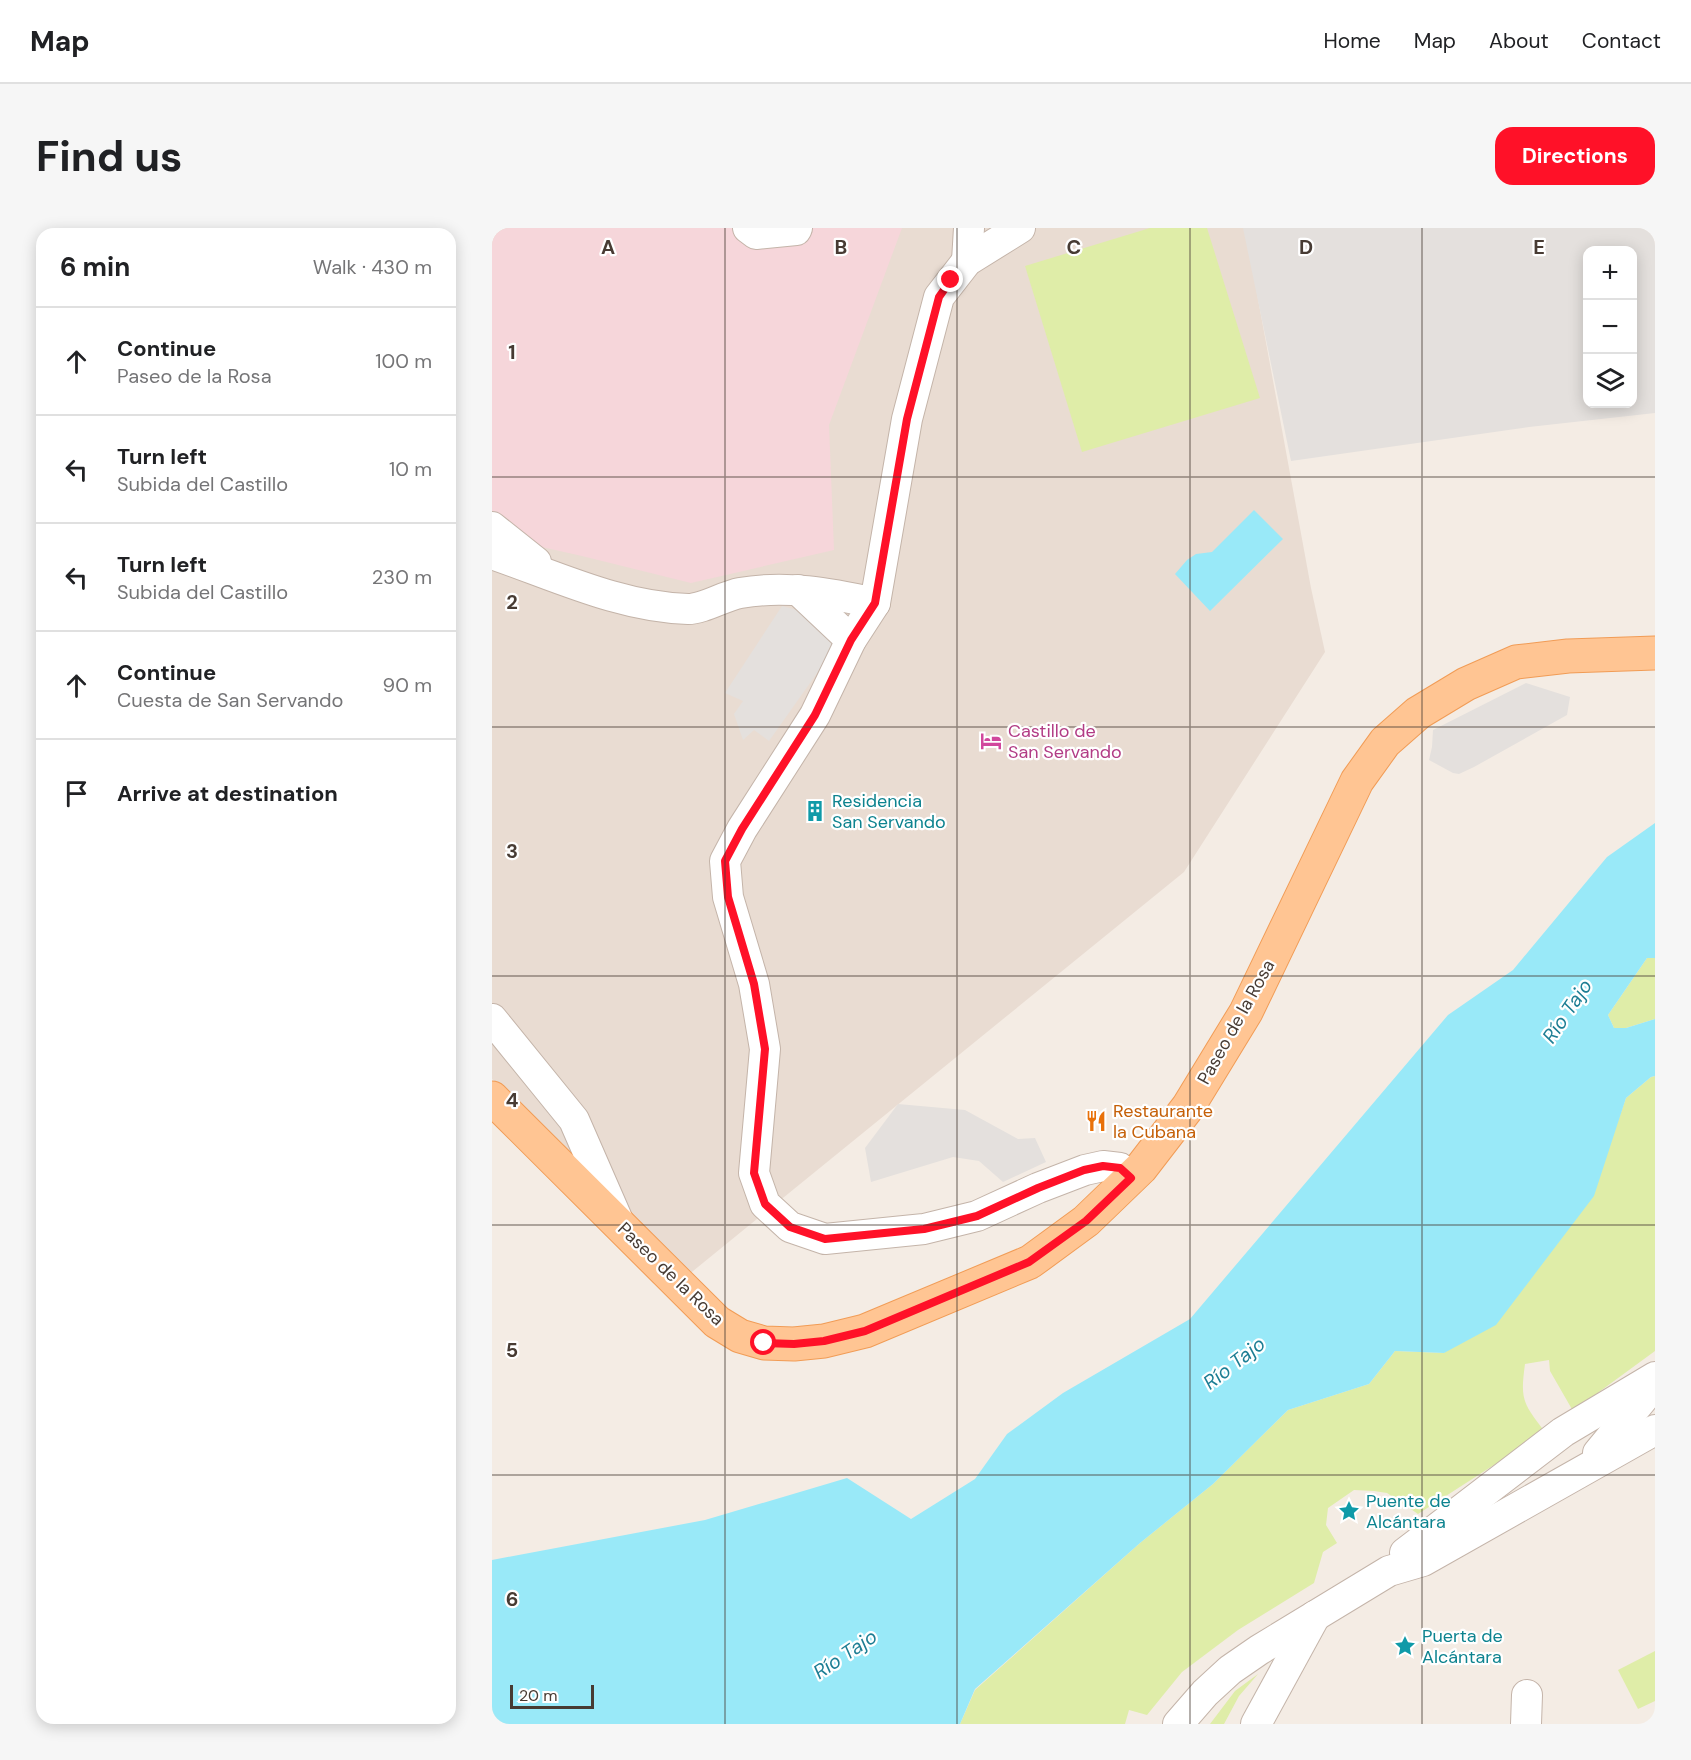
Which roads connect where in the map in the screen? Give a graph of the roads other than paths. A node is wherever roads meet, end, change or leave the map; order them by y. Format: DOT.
graph roads {
  1 [pos="748,228"];
  2 [pos="797,228"];
  3 [pos="969,228"];
  4 [pos="1014,229"];
  5 [pos="967,261"];
  6 [pos="492,527"];
  7 [pos="492,554"];
  8 [pos="549,574"];
  9 [pos="798,590"];
  10 [pos="875,603"];
  11 [pos="851,640"];
  12 [pos="1655,653"];
  13 [pos="492,1019"];
  14 [pos="492,1098"];
  15 [pos="1131,1178"];
  16 [pos="620,1225"];
  17 [pos="1655,1377"];
  18 [pos="1655,1384"];
  19 [pos="1646,1420"];
  20 [pos="1563,1432"];
  21 [pos="1389,1571"];
  22 [pos="1315,1615"];
  23 [pos="1178,1724"];
  24 [pos="1257,1724"];
  1 -- 2 [label="street"];
  3 -- 5 [label="street"];
  4 -- 5 [label="street"];
  5 -- 10 [label="street"];
  6 -- 8 [label="street"];
  7 -- 8 [label="street"];
  8 -- 9 [label="street"];
  9 -- 10 [label="street"];
  9 -- 11 [label="street"];
  10 -- 11 [label="street"];
  11 -- 15 [label="street"];
  12 -- 15 [label="main road, Paseo de la Rosa"];
  13 -- 16 [label="street"];
  14 -- 16 [label="main road, Paseo de la Rosa"];
  15 -- 16 [label="main road, Paseo de la Rosa"];
  17 -- 20 [label="street"];
  18 -- 19 [label="street"];
  19 -- 20 [label="street"];
  19 -- 21 [label="street"];
  20 -- 21 [label="street"];
  21 -- 22 [label="street"];
  22 -- 23 [label="street"];
  22 -- 24 [label="street"];
}
